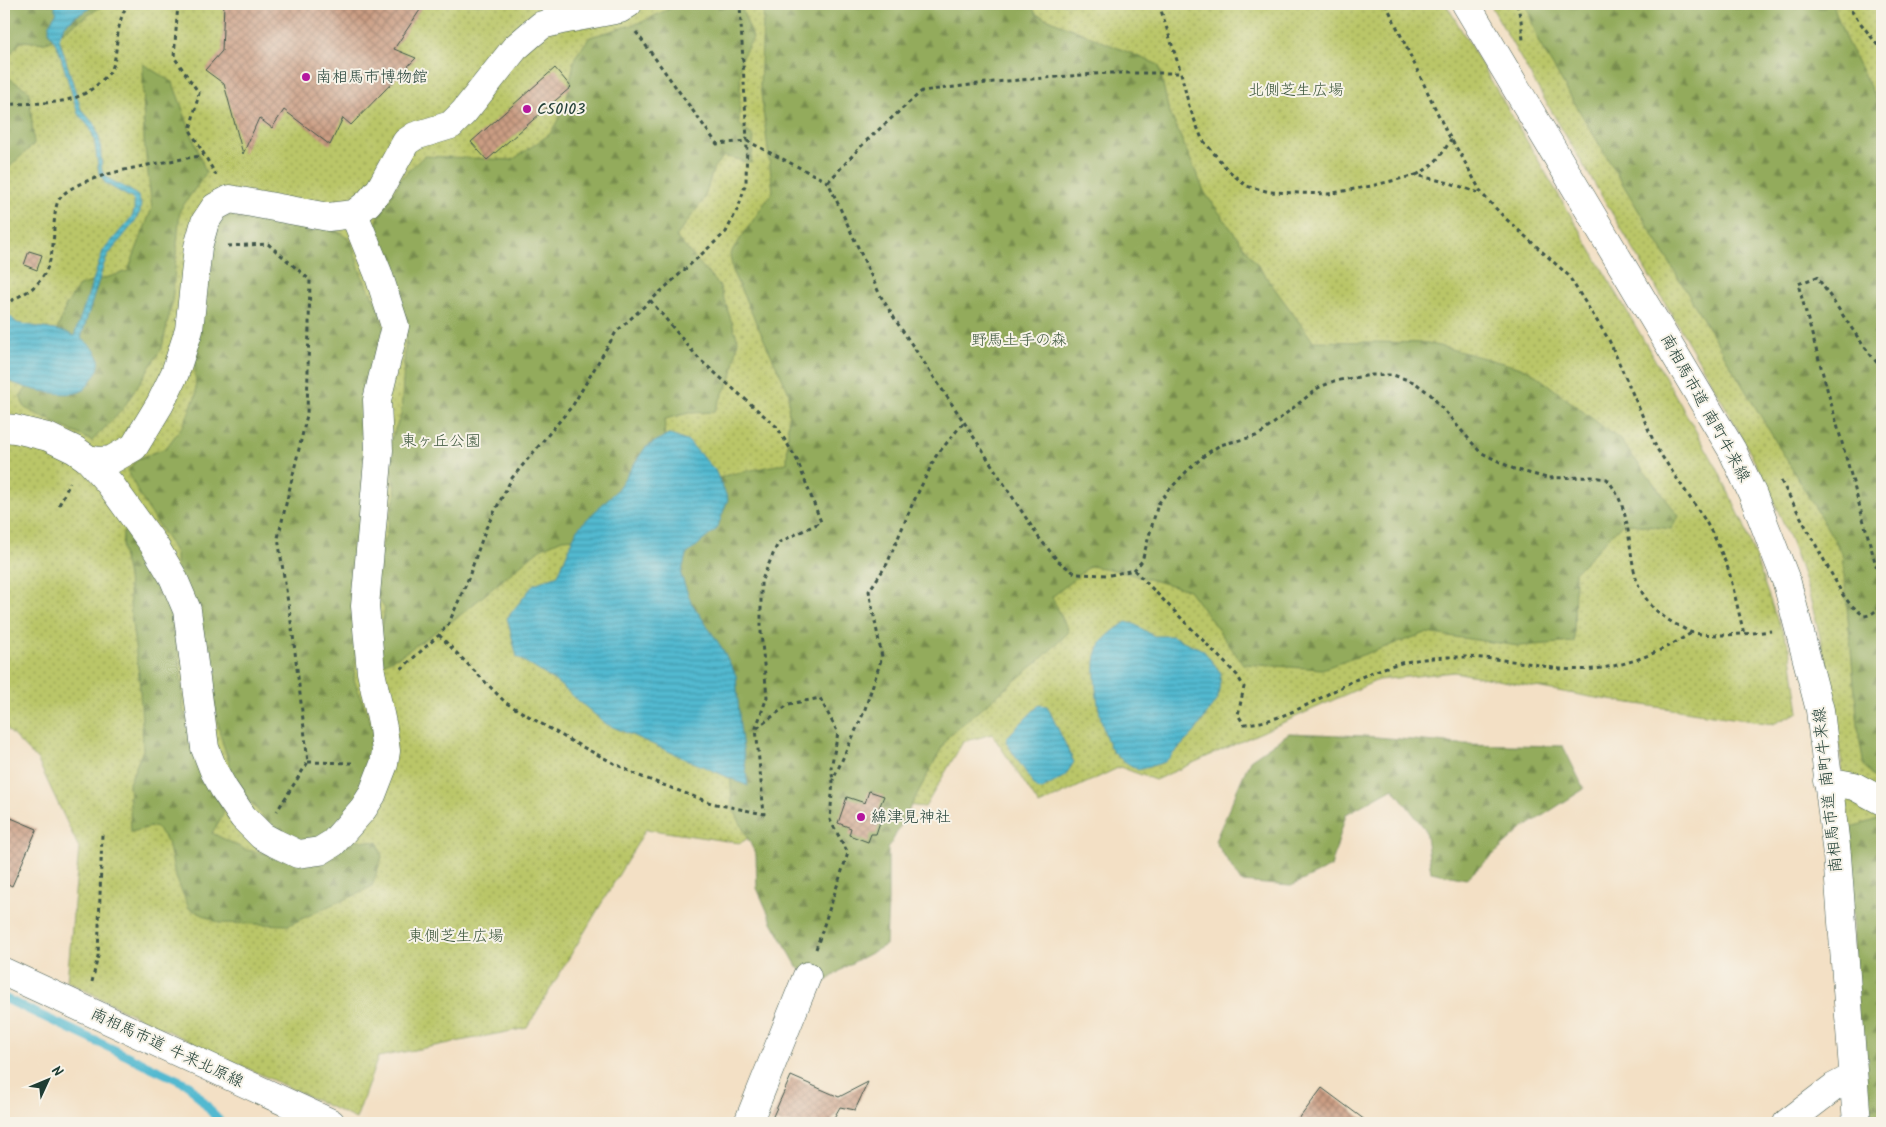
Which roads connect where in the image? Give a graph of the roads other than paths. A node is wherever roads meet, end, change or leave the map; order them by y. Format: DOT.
graph roads {
  1 [pos="1466,4"];
  2 [pos="624,6"];
  3 [pos="354,214"];
  4 [pos="4,428"];
  5 [pos="88,459"];
  6 [pos="1827,781"];
  7 [pos="1882,801"];
  8 [pos="4,972"];
  9 [pos="807,976"];
  10 [pos="1853,1077"];
  11 [pos="331,1123"];
  12 [pos="748,1123"];
  13 [pos="1787,1123"];
  14 [pos="1857,1123"];
  1 -- 6 [label="street, 南相馬市道 南町牛来線"];
  2 -- 3 [label="street"];
  3 -- 5 [label="street"];
  3 -- 5 [label="street"];
  4 -- 5 [label="street"];
  6 -- 7 [label="street"];
  6 -- 10 [label="street, 南相馬市道 南町牛来線"];
  8 -- 11 [label="street, 南相馬市道 牛来北原線"];
  9 -- 12 [label="street"];
  10 -- 13 [label="street"];
  10 -- 14 [label="street, 南相馬市道 南町牛来線"];
}
